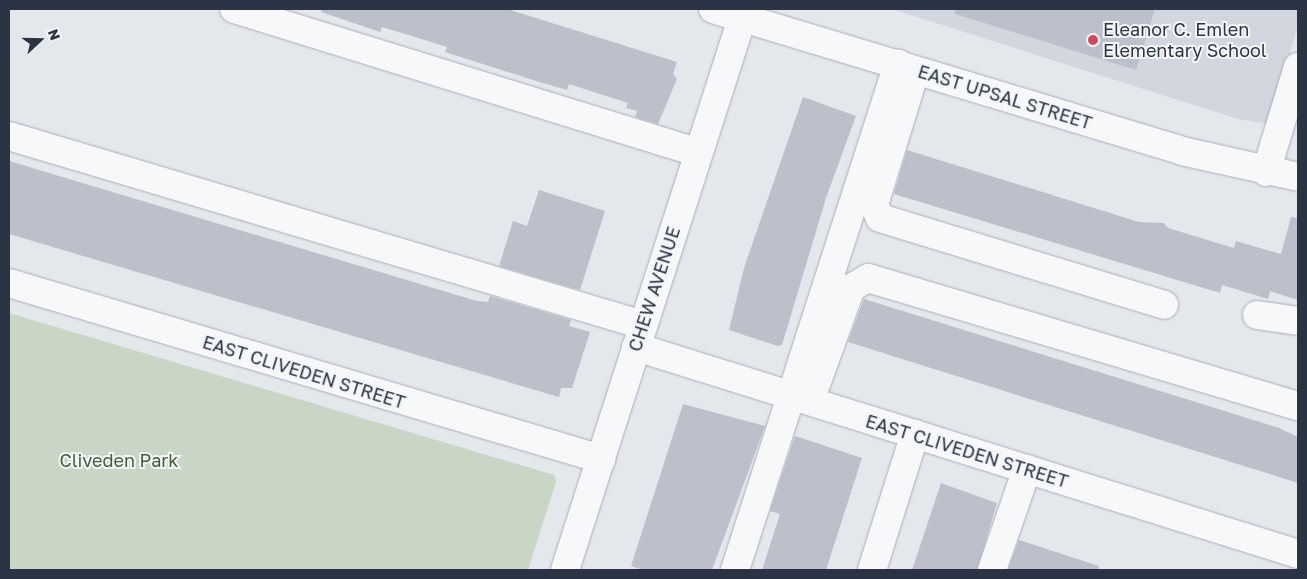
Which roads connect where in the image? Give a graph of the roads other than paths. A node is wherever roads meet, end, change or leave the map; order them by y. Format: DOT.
graph roads {
  1 [pos="234,9"];
  2 [pos="714,9"];
  3 [pos="743,13"];
  4 [pos="907,67"];
  5 [pos="1298,67"];
  6 [pos="9,136"];
  7 [pos="698,153"];
  8 [pos="1266,172"];
  9 [pos="1298,177"];
  10 [pos="9,283"];
  11 [pos="1164,305"];
  12 [pos="1257,315"];
  13 [pos="1298,321"];
  14 [pos="639,336"];
  15 [pos="800,398"];
  16 [pos="1298,406"];
  17 [pos="915,434"];
  18 [pos="600,458"];
  19 [pos="1027,469"];
  20 [pos="1298,554"];
  21 [pos="565,570"];
  22 [pos="735,570"];
  23 [pos="872,570"];
  24 [pos="992,570"];
  1 -- 7 [label="street"];
  2 -- 3 [label="street, EAST UPSAL STREET"];
  3 -- 4 [label="street, EAST UPSAL STREET"];
  3 -- 7 [label="street, CHEW AVENUE"];
  4 -- 8 [label="street, EAST UPSAL STREET"];
  4 -- 11 [label="street"];
  4 -- 15 [label="street"];
  5 -- 8 [label="street"];
  6 -- 14 [label="street, EAST CLIVEDEN STREET"];
  7 -- 14 [label="street, CHEW AVENUE"];
  8 -- 9 [label="street, EAST UPSAL STREET"];
  10 -- 18 [label="street, EAST CLIVEDEN STREET"];
  12 -- 13 [label="street"];
  14 -- 15 [label="street, EAST CLIVEDEN STREET"];
  14 -- 18 [label="street, CHEW AVENUE"];
  15 -- 16 [label="street"];
  15 -- 17 [label="street, EAST CLIVEDEN STREET"];
  15 -- 22 [label="street"];
  17 -- 19 [label="street, EAST CLIVEDEN STREET"];
  17 -- 23 [label="street"];
  18 -- 21 [label="street, CHEW AVENUE"];
  19 -- 20 [label="street, EAST CLIVEDEN STREET"];
  19 -- 24 [label="street"];
}
